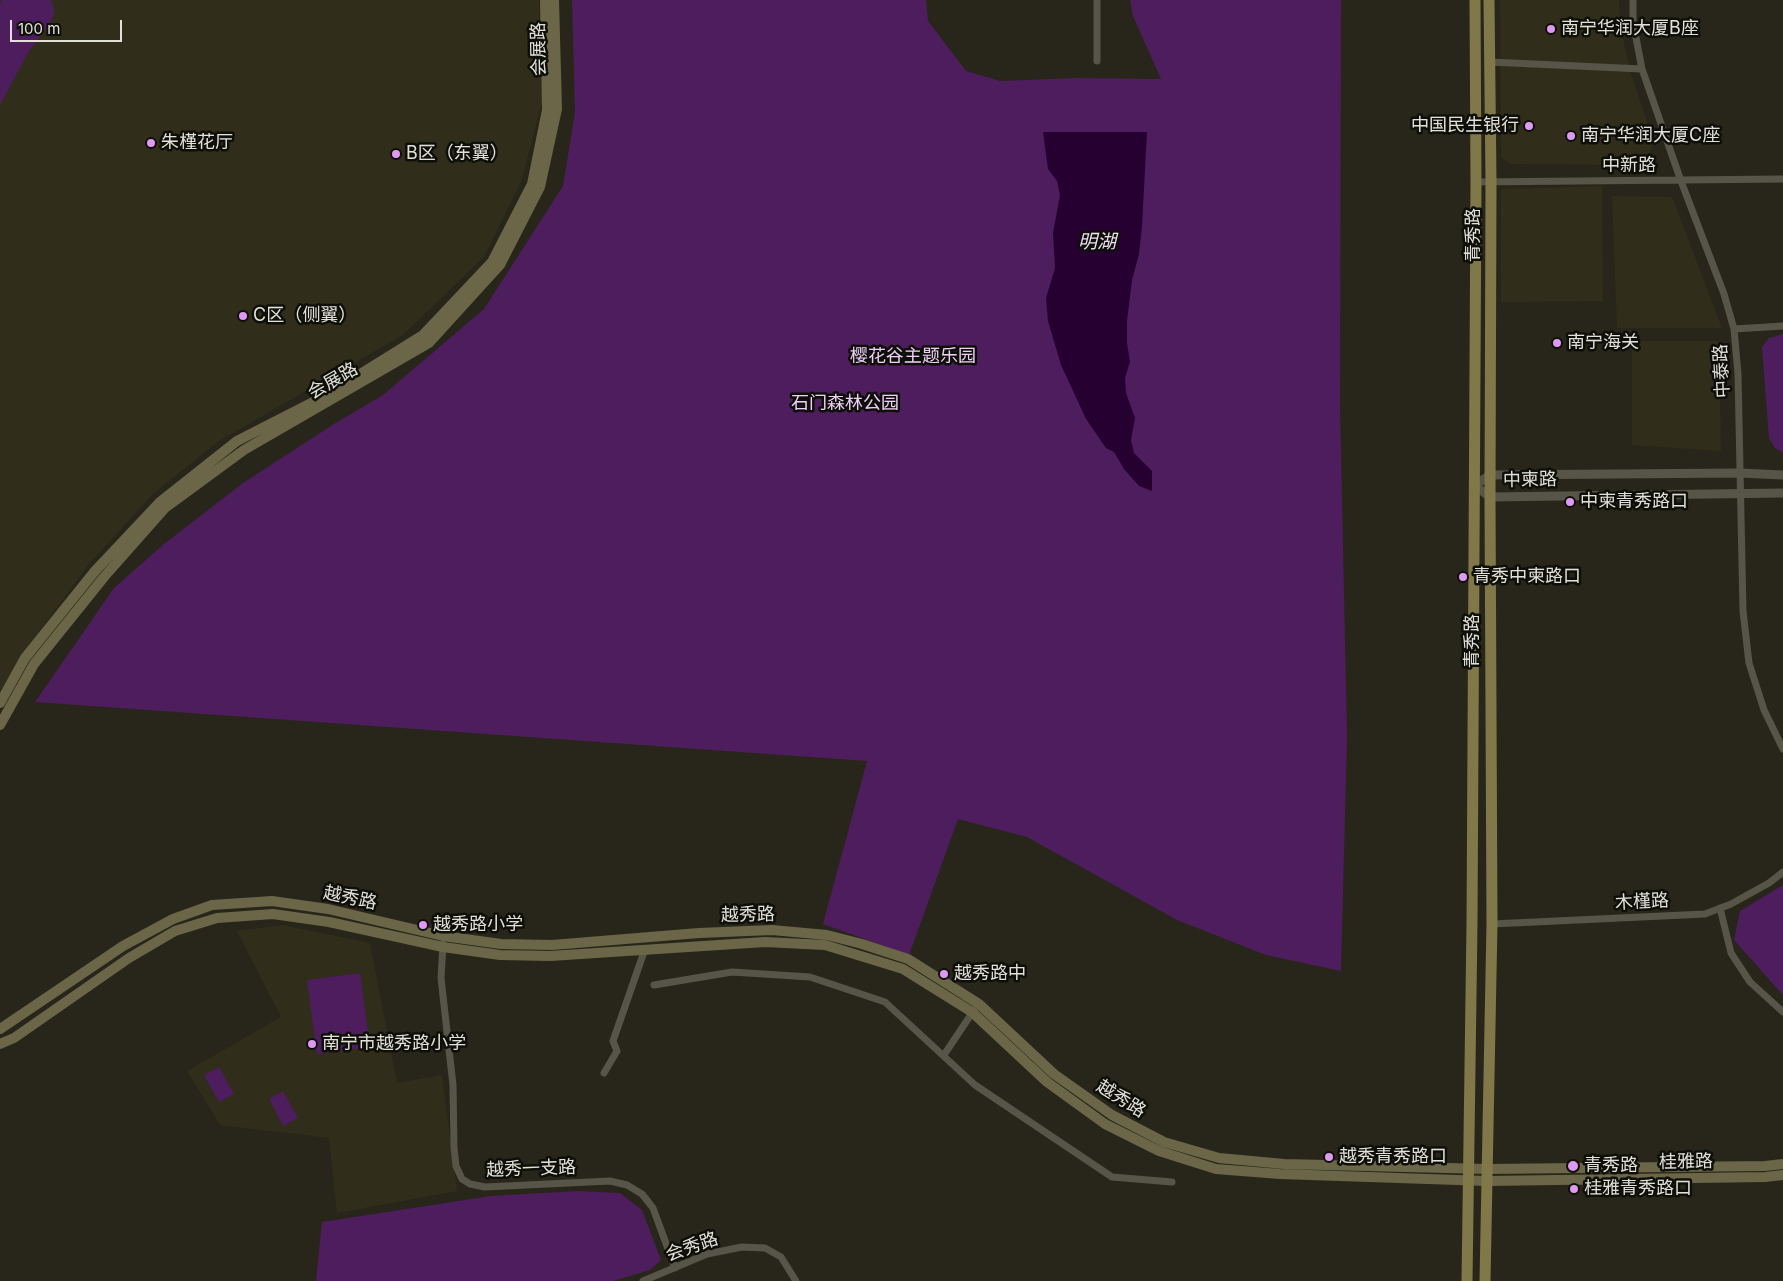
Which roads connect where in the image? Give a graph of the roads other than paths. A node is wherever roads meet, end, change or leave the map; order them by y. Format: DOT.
graph roads {
  1 [pos="545,0"];
  2 [pos="554,0"];
  3 [pos="1098,0"];
  4 [pos="1475,0"];
  5 [pos="1489,0"];
  6 [pos="1633,0"];
  7 [pos="1097,61"];
  8 [pos="1490,62"];
  9 [pos="1642,69"];
  10 [pos="1783,179"];
  11 [pos="1680,181"];
  12 [pos="1476,182"];
  13 [pos="1491,182"];
  14 [pos="1783,326"];
  15 [pos="1734,329"];
  16 [pos="1740,473"];
  17 [pos="1491,475"];
  18 [pos="1783,475"];
  19 [pos="1474,485"];
  20 [pos="1741,493"];
  21 [pos="1783,493"];
  22 [pos="1490,497"];
  23 [pos="0,703"];
  24 [pos="0,725"];
  25 [pos="1783,749"];
  26 [pos="1783,872"];
  27 [pos="1720,908"];
  28 [pos="1492,924"];
  29 [pos="443,936"];
  30 [pos="442,947"];
  31 [pos="645,950"];
  32 [pos="654,985"];
  33 [pos="979,1004"];
  34 [pos="972,1012"];
  35 [pos="1783,1012"];
  36 [pos="0,1029"];
  37 [pos="0,1044"];
  38 [pos="944,1054"];
  39 [pos="604,1073"];
  40 [pos="1783,1164"];
  41 [pos="1470,1168"];
  42 [pos="1487,1169"];
  43 [pos="1783,1175"];
  44 [pos="1470,1180"];
  45 [pos="1487,1181"];
  46 [pos="1172,1182"];
  47 [pos="675,1268"];
  48 [pos="644,1281"];
  49 [pos="796,1281"];
  50 [pos="1467,1281"];
  51 [pos="1485,1281"];
  1 -- 23 [label="main road, 会展路"];
  2 -- 24 [label="main road, 会展路"];
  3 -- 7 [label="street"];
  4 -- 12 [label="main road, 青秀路"];
  5 -- 8 [label="main road, 青秀路"];
  6 -- 9 [label="street, 中泰路"];
  8 -- 9 [label="street"];
  8 -- 13 [label="main road, 青秀路"];
  9 -- 11 [label="street, 中泰路"];
  10 -- 11 [label="street, 中新路"];
  11 -- 13 [label="street, 中新路"];
  11 -- 15 [label="street, 中泰路"];
  12 -- 13 [label="street, 中新路"];
  12 -- 19 [label="main road, 青秀路"];
  13 -- 17 [label="main road, 青秀路"];
  14 -- 15 [label="street"];
  15 -- 16 [label="street, 中泰路"];
  16 -- 17 [label="street, 中柬路"];
  16 -- 18 [label="street, 中柬路"];
  16 -- 20 [label="street, 中泰路"];
  17 -- 19 [label="street, 中柬路"];
  17 -- 22 [label="main road, 青秀路"];
  19 -- 22 [label="street, 中柬路"];
  19 -- 41 [label="main road, 青秀路"];
  20 -- 21 [label="street, 中柬路"];
  20 -- 22 [label="street, 中柬路"];
  20 -- 25 [label="street, 中泰路"];
  22 -- 28 [label="main road, 青秀路"];
  26 -- 27 [label="street, 木槿路"];
  27 -- 28 [label="street, 木槿路"];
  27 -- 35 [label="street"];
  28 -- 42 [label="main road, 青秀路"];
  29 -- 30 [label="street, 越秀一支路"];
  29 -- 33 [label="main road, 越秀路"];
  29 -- 36 [label="main road, 越秀路"];
  30 -- 31 [label="main road, 越秀路"];
  30 -- 37 [label="main road, 越秀路"];
  30 -- 47 [label="street, 越秀一支路"];
  31 -- 34 [label="main road, 越秀路"];
  31 -- 39 [label="street"];
  32 -- 38 [label="street"];
  33 -- 34 [label="street"];
  33 -- 41 [label="main road, 越秀路"];
  34 -- 38 [label="street"];
  34 -- 44 [label="main road, 越秀路"];
  38 -- 46 [label="street"];
  40 -- 42 [label="main road, 桂雅路"];
  41 -- 42 [label="main road, 桂雅路"];
  41 -- 44 [label="main road, 青秀路"];
  42 -- 45 [label="main road, 青秀路"];
  43 -- 45 [label="main road, 桂雅路"];
  44 -- 45 [label="main road, 桂雅路"];
  44 -- 50 [label="main road, 青秀路"];
  45 -- 51 [label="main road, 青秀路"];
  47 -- 48 [label="street, 会秀路"];
  47 -- 49 [label="street, 会秀路"];
}
